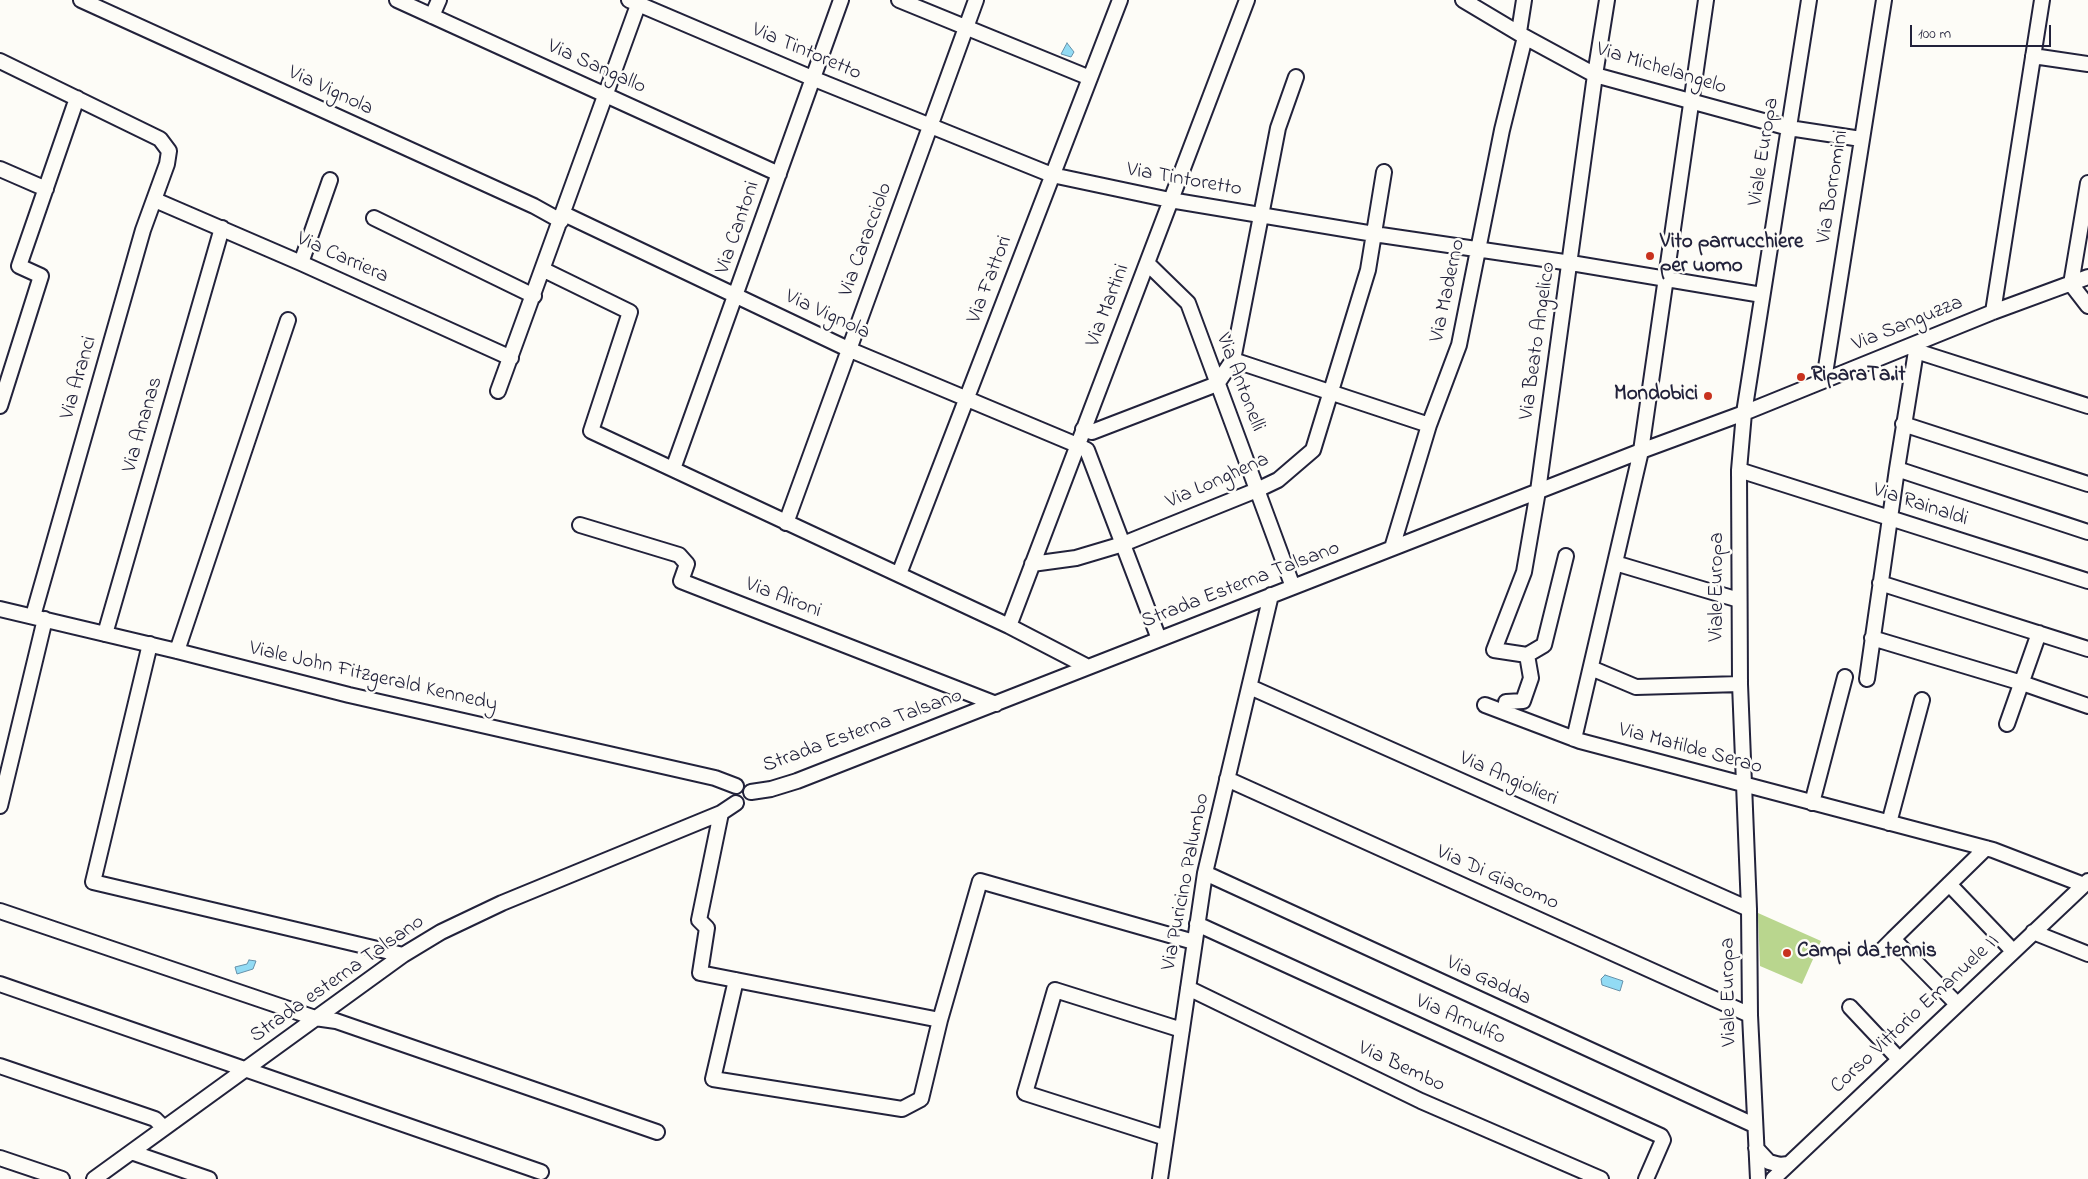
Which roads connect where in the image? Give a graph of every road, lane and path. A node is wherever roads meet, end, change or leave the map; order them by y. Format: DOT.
graph roads {
  1 [pos="81,0"];
  2 [pos="397,0"];
  3 [pos="439,0"];
  4 [pos="841,0"];
  5 [pos="899,0"];
  6 [pos="976,0"];
  7 [pos="1120,0"];
  8 [pos="1247,0"];
  9 [pos="1524,0"];
  10 [pos="1607,0"];
  11 [pos="1706,0"];
  12 [pos="1810,0"];
  13 [pos="1884,0"];
  14 [pos="2042,0"];
  15 [pos="1467,1"];
  16 [pos="634,2"];
  17 [pos="112,6"];
  18 [pos="432,16"];
  19 [pos="966,28"];
  20 [pos="1522,34"];
  21 [pos="2033,56"];
  22 [pos="1,64"];
  23 [pos="2088,64"];
  24 [pos="1595,75"];
  25 [pos="1296,77"];
  26 [pos="812,78"];
  27 [pos="1090,78"];
  28 [pos="607,95"];
  29 [pos="77,98"];
  30 [pos="1691,100"];
  31 [pos="930,126"];
  32 [pos="1789,128"];
  33 [pos="1861,139"];
  34 [pos="0,169"];
  35 [pos="1384,172"];
  36 [pos="779,174"];
  37 [pos="1052,175"];
  38 [pos="330,180"];
  39 [pos="2088,183"];
  40 [pos="46,190"];
  41 [pos="155,200"];
  42 [pos="1170,200"];
  43 [pos="1261,215"];
  44 [pos="563,217"];
  45 [pos="374,218"];
  46 [pos="222,228"];
  47 [pos="1374,234"];
  48 [pos="1478,250"];
  49 [pos="301,263"];
  50 [pos="1146,263"];
  51 [pos="1570,263"];
  52 [pos="544,270"];
  53 [pos="2088,277"];
  54 [pos="1664,279"];
  55 [pos="2071,284"];
  56 [pos="1762,294"];
  57 [pos="534,296"];
  58 [pos="736,296"];
  59 [pos="2088,306"];
  60 [pos="1993,312"];
  61 [pos="288,320"];
  62 [pos="1914,349"];
  63 [pos="848,350"];
  64 [pos="511,358"];
  65 [pos="1233,360"];
  66 [pos="1824,380"];
  67 [pos="1217,384"];
  68 [pos="498,391"];
  69 [pos="1331,392"];
  70 [pos="966,398"];
  71 [pos="0,406"];
  72 [pos="2088,406"];
  73 [pos="1744,413"];
  74 [pos="1904,424"];
  75 [pos="1429,425"];
  76 [pos="1083,429"];
  77 [pos="1077,444"];
  78 [pos="1641,451"];
  79 [pos="1896,468"];
  80 [pos="674,469"];
  81 [pos="1739,470"];
  82 [pos="2088,484"];
  83 [pos="1257,490"];
  84 [pos="1538,491"];
  85 [pos="1890,517"];
  86 [pos="786,522"];
  87 [pos="580,525"];
  88 [pos="2088,532"];
  89 [pos="1123,544"];
  90 [pos="1392,548"];
  91 [pos="1566,556"];
  92 [pos="1615,563"];
  93 [pos="1032,564"];
  94 [pos="899,574"];
  95 [pos="2088,581"];
  96 [pos="1880,583"];
  97 [pos="1293,587"];
  98 [pos="1271,596"];
  99 [pos="1739,600"];
  100 [pos="0,608"];
  101 [pos="39,618"];
  102 [pos="1010,626"];
  103 [pos="2039,633"];
  104 [pos="106,634"];
  105 [pos="1872,638"];
  106 [pos="1159,639"];
  107 [pos="150,644"];
  108 [pos="2088,648"];
  109 [pos="177,651"];
  110 [pos="1527,655"];
  111 [pos="1088,667"];
  112 [pos="1591,668"];
  113 [pos="1845,677"];
  114 [pos="1867,680"];
  115 [pos="2022,683"];
  116 [pos="1740,684"];
  117 [pos="1250,687"];
  118 [pos="1922,700"];
  119 [pos="1506,702"];
  120 [pos="996,704"];
  121 [pos="1485,705"];
  122 [pos="2088,706"];
  123 [pos="2007,724"];
  124 [pos="1574,739"];
  125 [pos="1227,779"];
  126 [pos="1744,785"];
  127 [pos="736,786"];
  128 [pos="751,792"];
  129 [pos="736,803"];
  130 [pos="1812,803"];
  131 [pos="0,806"];
  132 [pos="721,813"];
  133 [pos="1889,823"];
  134 [pos="1986,848"];
  135 [pos="1205,873"];
  136 [pos="2086,883"];
  137 [pos="1949,884"];
  138 [pos="1749,909"];
  139 [pos="0,912"];
  140 [pos="1197,924"];
  141 [pos="2033,932"];
  142 [pos="1893,939"];
  143 [pos="1194,942"];
  144 [pos="1883,948"];
  145 [pos="2013,951"];
  146 [pos="2088,954"];
  147 [pos="403,955"];
  148 [pos="736,980"];
  149 [pos="0,984"];
  150 [pos="1188,988"];
  151 [pos="1957,1004"];
  152 [pos="1850,1007"];
  153 [pos="1750,1015"];
  154 [pos="315,1018"];
  155 [pos="940,1020"];
  156 [pos="1182,1030"];
  157 [pos="1898,1058"];
  158 [pos="0,1066"];
  159 [pos="245,1069"];
  160 [pos="1754,1125"];
  161 [pos="164,1128"];
  162 [pos="657,1132"];
  163 [pos="1166,1138"];
  164 [pos="1756,1148"];
  165 [pos="131,1152"];
  166 [pos="0,1158"];
  167 [pos="1788,1164"];
  168 [pos="541,1172"];
  169 [pos="62,1179"];
  170 [pos="94,1179"];
  171 [pos="209,1179"];
  172 [pos="1160,1179"];
  173 [pos="1601,1179"];
  174 [pos="1646,1179"];
  175 [pos="1758,1179"];
  176 [pos="1773,1179"];
  1 -- 17 [label="street, Via Vignola"];
  2 -- 18 [label="street, Via Sangallo"];
  3 -- 18 [label="street"];
  4 -- 26 [label="street, Via Cantoni"];
  5 -- 19 [label="street"];
  6 -- 19 [label="street, Via Caracciolo"];
  7 -- 27 [label="street, Via Fattori"];
  8 -- 42 [label="street, Via Martini"];
  9 -- 20 [label="street, Via Maderno"];
  10 -- 24 [label="street, Via Beato Angelico"];
  11 -- 30 [label="street"];
  12 -- 32 [label="street, Viale Europa"];
  13 -- 33 [label="street, Via Borromini"];
  14 -- 21 [label="street"];
  15 -- 20 [label="street, Via Michelangelo"];
  16 -- 26 [label="street, Via Tintoretto"];
  16 -- 28 [label="street"];
  17 -- 44 [label="street, Via Vignola"];
  18 -- 28 [label="street, Via Sangallo"];
  19 -- 27 [label="street"];
  19 -- 31 [label="street, Via Caracciolo"];
  20 -- 24 [label="street, Via Michelangelo"];
  20 -- 48 [label="street, Via Maderno"];
  21 -- 23 [label="street"];
  21 -- 60 [label="street"];
  22 -- 29 [label="street"];
  24 -- 30 [label="street, Via Michelangelo"];
  24 -- 51 [label="street, Via Beato Angelico"];
  25 -- 43 [label="street"];
  26 -- 31 [label="street, Via Tintoretto"];
  26 -- 36 [label="street, Via Cantoni"];
  27 -- 37 [label="street, Via Fattori"];
  28 -- 36 [label="street, Via Sangallo"];
  28 -- 44 [label="street"];
  29 -- 40 [label="street"];
  29 -- 41 [label="street, Via Aranci"];
  30 -- 32 [label="street, Via Michelangelo"];
  30 -- 54 [label="street"];
  31 -- 37 [label="street, Via Tintoretto"];
  31 -- 63 [label="street, Via Caracciolo"];
  32 -- 33 [label="street, Via Michelangelo"];
  32 -- 56 [label="street, Viale Europa"];
  33 -- 66 [label="street, Via Borromini"];
  34 -- 40 [label="street"];
  35 -- 47 [label="street, Via Longhena"];
  36 -- 58 [label="street, Via Cantoni"];
  37 -- 42 [label="street, Via Tintoretto"];
  37 -- 70 [label="street, Via Fattori"];
  38 -- 49 [label="street"];
  39 -- 55 [label="street"];
  40 -- 71 [label="street"];
  41 -- 46 [label="street, Via Carriera"];
  41 -- 101 [label="street, Via Aranci"];
  42 -- 43 [label="street, Via Tintoretto"];
  42 -- 50 [label="street, Via Martini"];
  43 -- 47 [label="street, Via Tintoretto"];
  43 -- 65 [label="street"];
  44 -- 52 [label="street"];
  44 -- 58 [label="street, Via Vignola"];
  45 -- 57 [label="street"];
  46 -- 49 [label="street, Via Carriera"];
  46 -- 104 [label="street, Via Ananas"];
  47 -- 48 [label="street, Via Tintoretto"];
  47 -- 69 [label="street, Via Longhena"];
  48 -- 51 [label="street, Via Tintoretto"];
  48 -- 75 [label="street, Via Maderno"];
  49 -- 64 [label="street, Via Carriera"];
  50 -- 67 [label="street, Via Antonelli"];
  50 -- 76 [label="street, Via Martini"];
  51 -- 54 [label="street, Via Tintoretto"];
  51 -- 84 [label="street, Via Beato Angelico"];
  52 -- 57 [label="street"];
  52 -- 80 [label="street"];
  53 -- 55 [label="street, Via Sanguzza"];
  54 -- 56 [label="street, Via Tintoretto"];
  54 -- 78 [label="street"];
  55 -- 59 [label="street"];
  55 -- 60 [label="street, Via Sanguzza"];
  56 -- 73 [label="street, Viale Europa"];
  57 -- 64 [label="street"];
  58 -- 63 [label="street, Via Vignola"];
  58 -- 80 [label="street, Via Cantoni"];
  60 -- 62 [label="street, Via Sanguzza"];
  61 -- 109 [label="street"];
  62 -- 66 [label="street, Via Sanguzza"];
  62 -- 72 [label="street"];
  62 -- 74 [label="street"];
  63 -- 70 [label="street, Via Vignola"];
  63 -- 86 [label="street, Via Caracciolo"];
  64 -- 68 [label="street"];
  65 -- 67 [label="street"];
  65 -- 69 [label="street"];
  66 -- 73 [label="street, Via Sanguzza"];
  67 -- 76 [label="street"];
  67 -- 83 [label="street, Via Antonelli"];
  69 -- 75 [label="street"];
  69 -- 83 [label="street, Via Longhena"];
  70 -- 77 [label="street, Via Vignola"];
  70 -- 94 [label="street, Via Fattori"];
  73 -- 78 [label="street, Strada Esterna Talsano"];
  73 -- 81 [label="street, Viale Europa"];
  74 -- 79 [label="street"];
  74 -- 82 [label="street"];
  75 -- 90 [label="street, Via Maderno"];
  76 -- 77 [label="street, Via Martini"];
  77 -- 89 [label="street"];
  77 -- 93 [label="street, Via Martini"];
  78 -- 84 [label="street, Strada Esterna Talsano"];
  78 -- 92 [label="street"];
  79 -- 85 [label="street"];
  79 -- 88 [label="street"];
  80 -- 86 [label="street"];
  81 -- 85 [label="street, Via Rainaldi"];
  81 -- 99 [label="street, Viale Europa"];
  83 -- 89 [label="street, Via Longhena"];
  83 -- 97 [label="street, Via Antonelli"];
  84 -- 90 [label="street, Strada Esterna Talsano"];
  84 -- 110 [label="street, Via Beato Angelico"];
  85 -- 95 [label="street, Via Rainaldi"];
  85 -- 96 [label="street"];
  86 -- 94 [label="street"];
  87 -- 120 [label="street, Via Aironi"];
  89 -- 93 [label="street, Via Longhena"];
  89 -- 106 [label="street"];
  90 -- 97 [label="street, Strada Esterna Talsano"];
  91 -- 110 [label="street"];
  92 -- 99 [label="street"];
  92 -- 112 [label="street"];
  93 -- 102 [label="street, Via Martini"];
  94 -- 102 [label="street"];
  96 -- 103 [label="street"];
  96 -- 105 [label="street"];
  97 -- 98 [label="street, Strada Esterna Talsano"];
  98 -- 106 [label="street, Strada Esterna Talsano"];
  98 -- 117 [label="street, Via Puricino Palumbo"];
  99 -- 116 [label="street, Viale Europa"];
  100 -- 101 [label="street, Viale John Fitzgerald Kennedy"];
  101 -- 104 [label="street, Viale John Fitzgerald Kennedy"];
  101 -- 131 [label="street, Via Aranci"];
  102 -- 111 [label="street"];
  103 -- 108 [label="street"];
  103 -- 115 [label="street"];
  104 -- 107 [label="street, Viale John Fitzgerald Kennedy"];
  105 -- 114 [label="street"];
  105 -- 115 [label="street"];
  106 -- 111 [label="street, Strada Esterna Talsano"];
  107 -- 109 [label="street, Viale John Fitzgerald Kennedy"];
  107 -- 147 [label="street"];
  109 -- 127 [label="street, Viale John Fitzgerald Kennedy"];
  110 -- 119 [label="street"];
  111 -- 120 [label="street, Strada Esterna Talsano"];
  112 -- 116 [label="street"];
  112 -- 124 [label="street"];
  113 -- 130 [label="street"];
  115 -- 122 [label="street"];
  115 -- 123 [label="street"];
  116 -- 126 [label="street, Viale Europa"];
  117 -- 125 [label="street, Via Puricino Palumbo"];
  117 -- 138 [label="street, Via Angiolieri"];
  118 -- 133 [label="street"];
  120 -- 128 [label="street, Strada Esterna Talsano"];
  121 -- 124 [label="street, Via Matilde Serao"];
  124 -- 126 [label="street, Via Matilde Serao"];
  125 -- 135 [label="street, Via Puricino Palumbo"];
  125 -- 153 [label="street, Via Di Giacomo"];
  126 -- 130 [label="street, Via Matilde Serao"];
  126 -- 138 [label="street, Viale Europa"];
  127 -- 128 [label="street"];
  127 -- 129 [label="street"];
  128 -- 129 [label="street"];
  129 -- 132 [label="street, Strada esterna Talsano"];
  130 -- 133 [label="street, Via Matilde Serao"];
  132 -- 147 [label="street, Strada esterna Talsano"];
  132 -- 148 [label="street"];
  133 -- 134 [label="street, Via Matilde Serao"];
  134 -- 136 [label="street, Via Matilde Serao"];
  134 -- 137 [label="street"];
  135 -- 140 [label="street, Via Puricino Palumbo"];
  135 -- 160 [label="street, Via Gadda"];
  136 -- 141 [label="street, Corso Vittorio Emanuele II"];
  137 -- 142 [label="street"];
  137 -- 145 [label="street"];
  138 -- 153 [label="street, Viale Europa"];
  139 -- 154 [label="street"];
  140 -- 143 [label="street, Via Puricino Palumbo"];
  140 -- 174 [label="street, Via Arnulfo"];
  141 -- 145 [label="street, Corso Vittorio Emanuele II"];
  141 -- 146 [label="street"];
  142 -- 144 [label="street"];
  142 -- 151 [label="street"];
  143 -- 150 [label="street, Via Puricino Palumbo"];
  143 -- 155 [label="street"];
  145 -- 151 [label="street, Corso Vittorio Emanuele II"];
  147 -- 154 [label="street, Strada esterna Talsano"];
  148 -- 155 [label="street"];
  148 -- 155 [label="street"];
  149 -- 159 [label="street"];
  150 -- 156 [label="street, Via Puricino Palumbo"];
  150 -- 173 [label="street, Via Bembo"];
  151 -- 157 [label="street, Corso Vittorio Emanuele II"];
  152 -- 157 [label="street"];
  153 -- 160 [label="street, Viale Europa"];
  154 -- 159 [label="street, Strada esterna Talsano"];
  154 -- 162 [label="street"];
  156 -- 163 [label="street, Via Puricino Palumbo"];
  156 -- 163 [label="street"];
  157 -- 167 [label="street, Corso Vittorio Emanuele II"];
  158 -- 161 [label="street"];
  159 -- 161 [label="street, Strada esterna Talsano"];
  159 -- 168 [label="street"];
  160 -- 164 [label="street, Viale Europa"];
  161 -- 165 [label="street, Strada esterna Talsano"];
  163 -- 172 [label="street, Via Puricino Palumbo"];
  164 -- 167 [label="street"];
  164 -- 175 [label="street, Viale Europa"];
  165 -- 170 [label="street, Strada esterna Talsano"];
  165 -- 171 [label="street"];
  166 -- 169 [label="street"];
  167 -- 176 [label="street, Corso Vittorio Emanuele II"];
}
